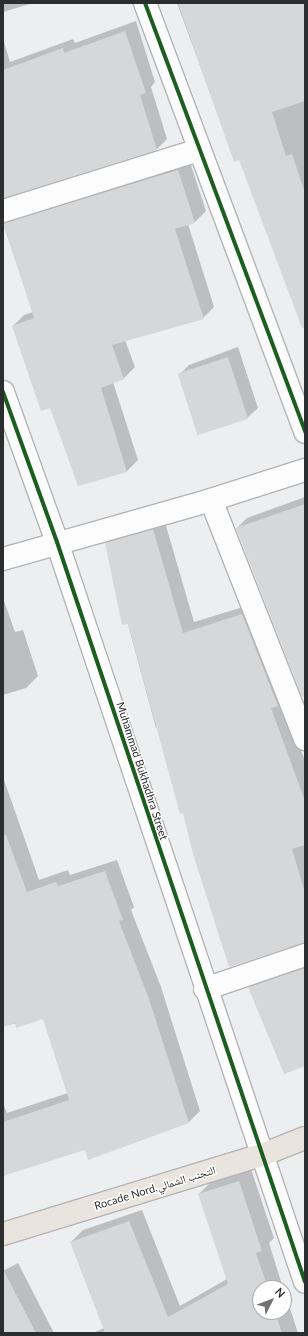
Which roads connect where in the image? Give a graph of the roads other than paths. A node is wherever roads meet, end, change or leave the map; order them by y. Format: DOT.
graph roads {
  1 [pos="145,3"];
  2 [pos="199,150"];
  3 [pos="3,211"];
  4 [pos="3,392"];
  5 [pos="305,432"];
  6 [pos="305,470"];
  7 [pos="211,500"];
  8 [pos="57,542"];
  9 [pos="3,558"];
  10 [pos="305,738"];
  11 [pos="305,955"];
  12 [pos="205,989"];
  13 [pos="305,1138"];
  14 [pos="262,1155"];
  15 [pos="3,1234"];
  16 [pos="305,1282"];
  1 -- 2 [label="street"];
  2 -- 3 [label="street"];
  2 -- 5 [label="street"];
  4 -- 8 [label="street, Muhammad Bukhadhra Street"];
  6 -- 7 [label="street"];
  7 -- 8 [label="street"];
  7 -- 10 [label="street"];
  8 -- 9 [label="street"];
  8 -- 12 [label="street, Muhammad Bukhadhra Street"];
  11 -- 12 [label="street"];
  12 -- 14 [label="street, Muhammad Bukhadhra Street"];
  13 -- 14 [label="main road, Rocade Nord,التجنب الشمالي"];
  14 -- 15 [label="main road, Rocade Nord,التجنب الشمالي"];
  14 -- 16 [label="street, Muhammad Bukhadhra Street"];
}
